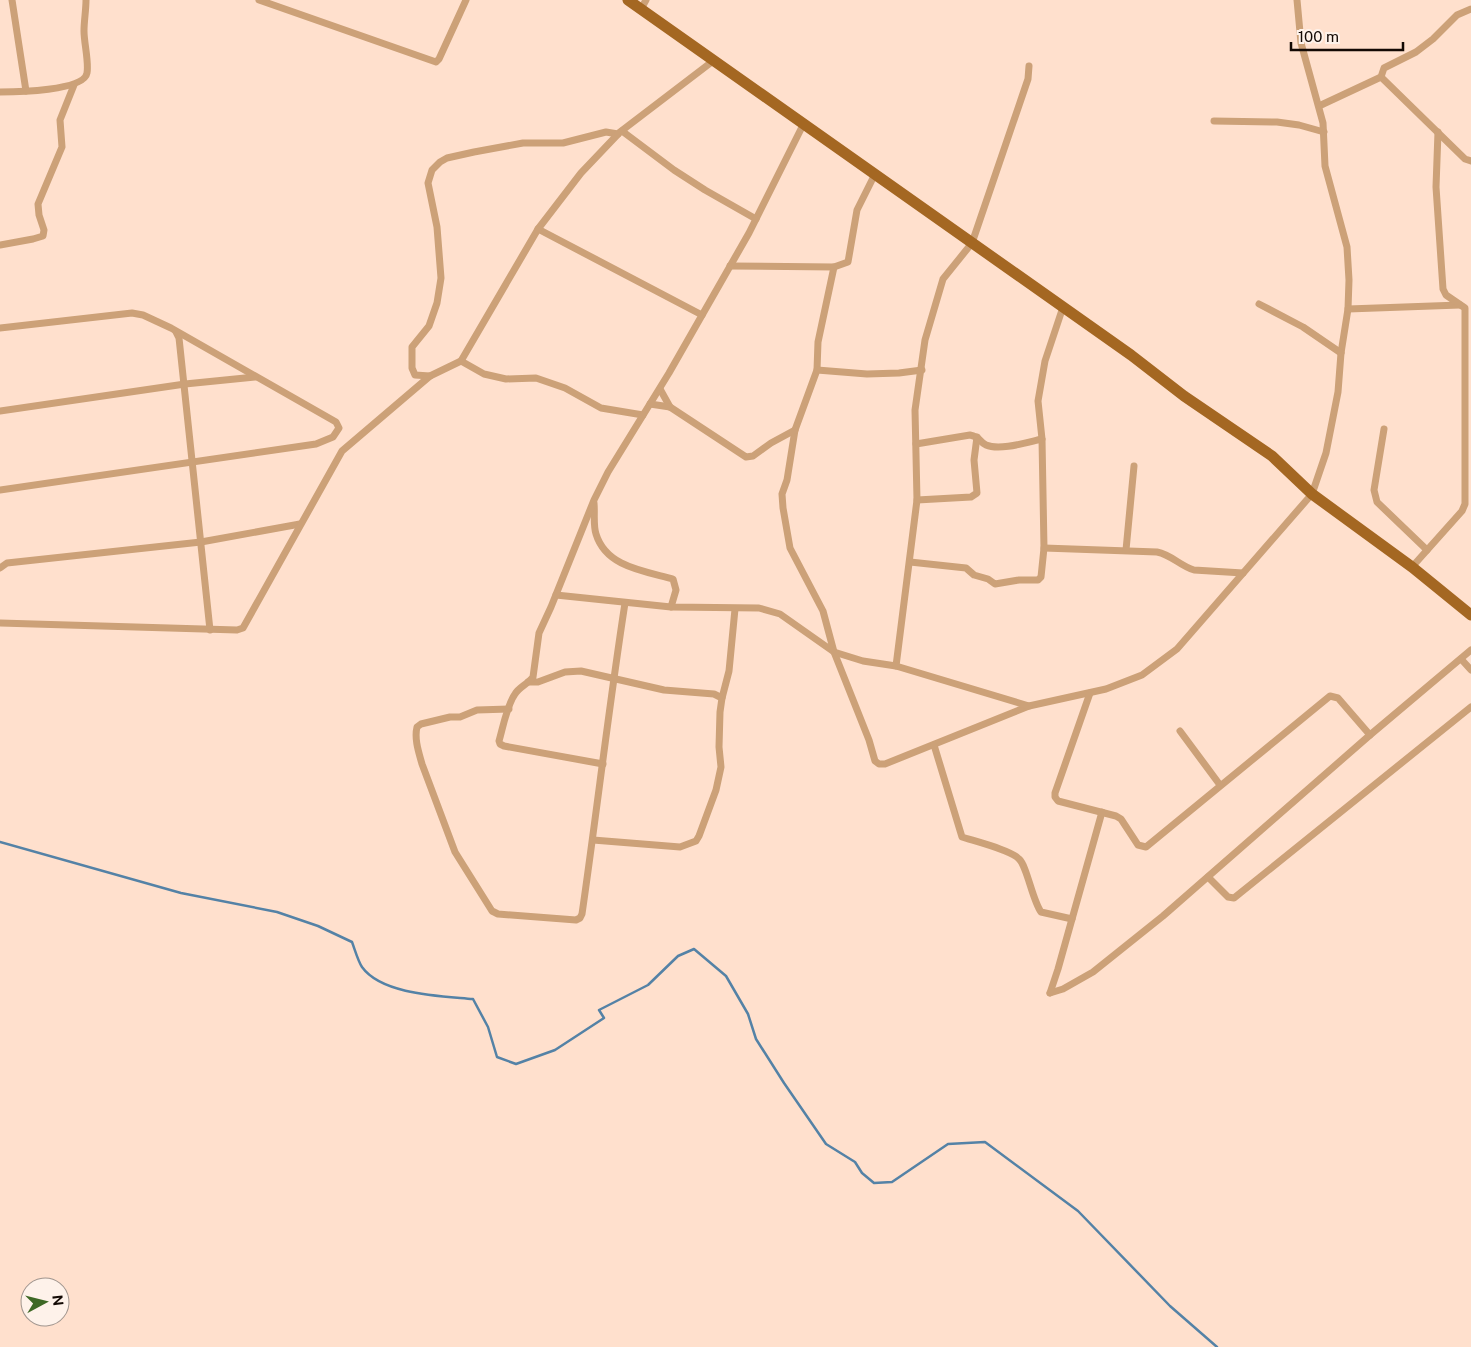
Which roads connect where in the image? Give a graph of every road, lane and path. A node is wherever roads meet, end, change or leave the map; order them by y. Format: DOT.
graph roads {
  1 [pos="12,0"];
  2 [pos="86,0"];
  3 [pos="259,0"];
  4 [pos="466,0"];
  5 [pos="628,0"];
  6 [pos="1297,0"];
  7 [pos="644,4"];
  8 [pos="1471,9"];
  9 [pos="713,60"];
  10 [pos="1030,66"];
  11 [pos="1381,77"];
  12 [pos="74,85"];
  13 [pos="26,91"];
  14 [pos="0,92"];
  15 [pos="1319,106"];
  16 [pos="1214,121"];
  17 [pos="803,125"];
  18 [pos="620,132"];
  19 [pos="1324,132"];
  20 [pos="1438,132"];
  21 [pos="1471,161"];
  22 [pos="875,174"];
  23 [pos="756,218"];
  24 [pos="538,229"];
  25 [pos="972,243"];
  26 [pos="0,245"];
  27 [pos="730,266"];
  28 [pos="834,267"];
  29 [pos="1259,304"];
  30 [pos="1461,305"];
  31 [pos="1063,307"];
  32 [pos="1348,309"];
  33 [pos="702,315"];
  34 [pos="1468,317"];
  35 [pos="0,328"];
  36 [pos="176,332"];
  37 [pos="1341,353"];
  38 [pos="461,361"];
  39 [pos="816,370"];
  40 [pos="922,370"];
  41 [pos="430,376"];
  42 [pos="256,377"];
  43 [pos="185,384"];
  44 [pos="660,389"];
  45 [pos="650,404"];
  46 [pos="670,408"];
  47 [pos="0,411"];
  48 [pos="643,415"];
  49 [pos="1384,429"];
  50 [pos="795,430"];
  51 [pos="977,437"];
  52 [pos="1042,438"];
  53 [pos="916,444"];
  54 [pos="193,462"];
  55 [pos="1134,466"];
  56 [pos="0,490"];
  57 [pos="1312,494"];
  58 [pos="594,500"];
  59 [pos="917,500"];
  60 [pos="300,524"];
  61 [pos="200,542"];
  62 [pos="1044,548"];
  63 [pos="1126,550"];
  64 [pos="1427,550"];
  65 [pos="910,562"];
  66 [pos="1412,567"];
  67 [pos="0,568"];
  68 [pos="1244,573"];
  69 [pos="556,595"];
  70 [pos="625,602"];
  71 [pos="672,607"];
  72 [pos="735,609"];
  73 [pos="1471,615"];
  74 [pos="0,623"];
  75 [pos="210,630"];
  76 [pos="1471,650"];
  77 [pos="834,652"];
  78 [pos="1461,659"];
  79 [pos="896,666"];
  80 [pos="1471,670"];
  81 [pos="613,679"];
  82 [pos="528,682"];
  83 [pos="1090,693"];
  84 [pos="722,698"];
  85 [pos="1029,706"];
  86 [pos="1471,707"];
  87 [pos="509,710"];
  88 [pos="1180,731"];
  89 [pos="1370,735"];
  90 [pos="934,744"];
  91 [pos="603,764"];
  92 [pos="1220,785"];
  93 [pos="1102,812"];
  94 [pos="593,840"];
  95 [pos="1208,877"];
  96 [pos="1072,919"];
  1 -- 13 [label="street"];
  2 -- 12 [label="street"];
  3 -- 4 [label="street"];
  5 -- 7 [label="main road"];
  6 -- 15 [label="street"];
  7 -- 9 [label="main road"];
  8 -- 11 [label="street"];
  9 -- 17 [label="main road"];
  9 -- 18 [label="street"];
  10 -- 25 [label="street"];
  11 -- 15 [label="street"];
  11 -- 20 [label="street"];
  12 -- 13 [label="street"];
  12 -- 26 [label="street"];
  13 -- 14 [label="street"];
  15 -- 19 [label="street"];
  16 -- 19 [label="street"];
  17 -- 22 [label="main road"];
  17 -- 23 [label="street"];
  18 -- 23 [label="street"];
  18 -- 24 [label="street"];
  18 -- 41 [label="street"];
  19 -- 32 [label="street"];
  20 -- 21 [label="street"];
  20 -- 30 [label="street"];
  22 -- 25 [label="main road"];
  22 -- 28 [label="street"];
  23 -- 27 [label="street"];
  24 -- 33 [label="street"];
  24 -- 38 [label="street"];
  25 -- 31 [label="main road"];
  25 -- 40 [label="street"];
  27 -- 28 [label="street"];
  27 -- 33 [label="street"];
  28 -- 39 [label="street"];
  29 -- 37 [label="street"];
  30 -- 32 [label="street"];
  30 -- 34 [label="street"];
  31 -- 52 [label="street"];
  31 -- 57 [label="main road"];
  32 -- 37 [label="street"];
  33 -- 44 [label="street"];
  34 -- 64 [label="street"];
  35 -- 36 [label="street"];
  36 -- 42 [label="street"];
  36 -- 43 [label="street"];
  37 -- 57 [label="street"];
  38 -- 41 [label="street"];
  38 -- 48 [label="street"];
  39 -- 40 [label="street"];
  39 -- 50 [label="street"];
  40 -- 53 [label="street"];
  41 -- 60 [label="street"];
  42 -- 43 [label="street"];
  42 -- 54 [label="street"];
  43 -- 47 [label="street"];
  43 -- 54 [label="street"];
  44 -- 45 [label="street"];
  44 -- 46 [label="street"];
  45 -- 46 [label="street"];
  45 -- 48 [label="street"];
  46 -- 50 [label="street"];
  48 -- 58 [label="street"];
  49 -- 64 [label="street"];
  50 -- 77 [label="street"];
  51 -- 52 [label="street"];
  51 -- 53 [label="street"];
  51 -- 59 [label="street"];
  52 -- 62 [label="street"];
  53 -- 59 [label="street"];
  54 -- 56 [label="street"];
  54 -- 61 [label="street"];
  55 -- 63 [label="street"];
  57 -- 66 [label="main road"];
  57 -- 68 [label="street"];
  58 -- 69 [label="street"];
  58 -- 71 [label="street"];
  59 -- 65 [label="street"];
  60 -- 61 [label="street"];
  60 -- 75 [label="street"];
  61 -- 67 [label="street"];
  61 -- 75 [label="street"];
  62 -- 63 [label="street"];
  62 -- 65 [label="street"];
  63 -- 68 [label="street"];
  64 -- 66 [label="street"];
  65 -- 79 [label="street"];
  66 -- 73 [label="main road"];
  68 -- 83 [label="street"];
  69 -- 70 [label="street"];
  69 -- 82 [label="street"];
  70 -- 71 [label="street"];
  70 -- 81 [label="street"];
  71 -- 72 [label="street"];
  72 -- 77 [label="street"];
  72 -- 84 [label="street"];
  74 -- 75 [label="street"];
  76 -- 78 [label="street"];
  77 -- 79 [label="street"];
  77 -- 90 [label="street"];
  78 -- 80 [label="street"];
  78 -- 89 [label="street"];
  79 -- 85 [label="street"];
  81 -- 82 [label="street"];
  81 -- 84 [label="street"];
  81 -- 91 [label="street"];
  82 -- 87 [label="street"];
  83 -- 85 [label="street"];
  83 -- 93 [label="street"];
  84 -- 94 [label="street"];
  85 -- 90 [label="street"];
  86 -- 95 [label="street"];
  87 -- 91 [label="street"];
  87 -- 94 [label="street"];
  88 -- 92 [label="street"];
  89 -- 92 [label="street"];
  89 -- 95 [label="street"];
  90 -- 96 [label="street"];
  91 -- 94 [label="street"];
  92 -- 93 [label="street"];
  93 -- 96 [label="street"];
  95 -- 96 [label="street"];
}
